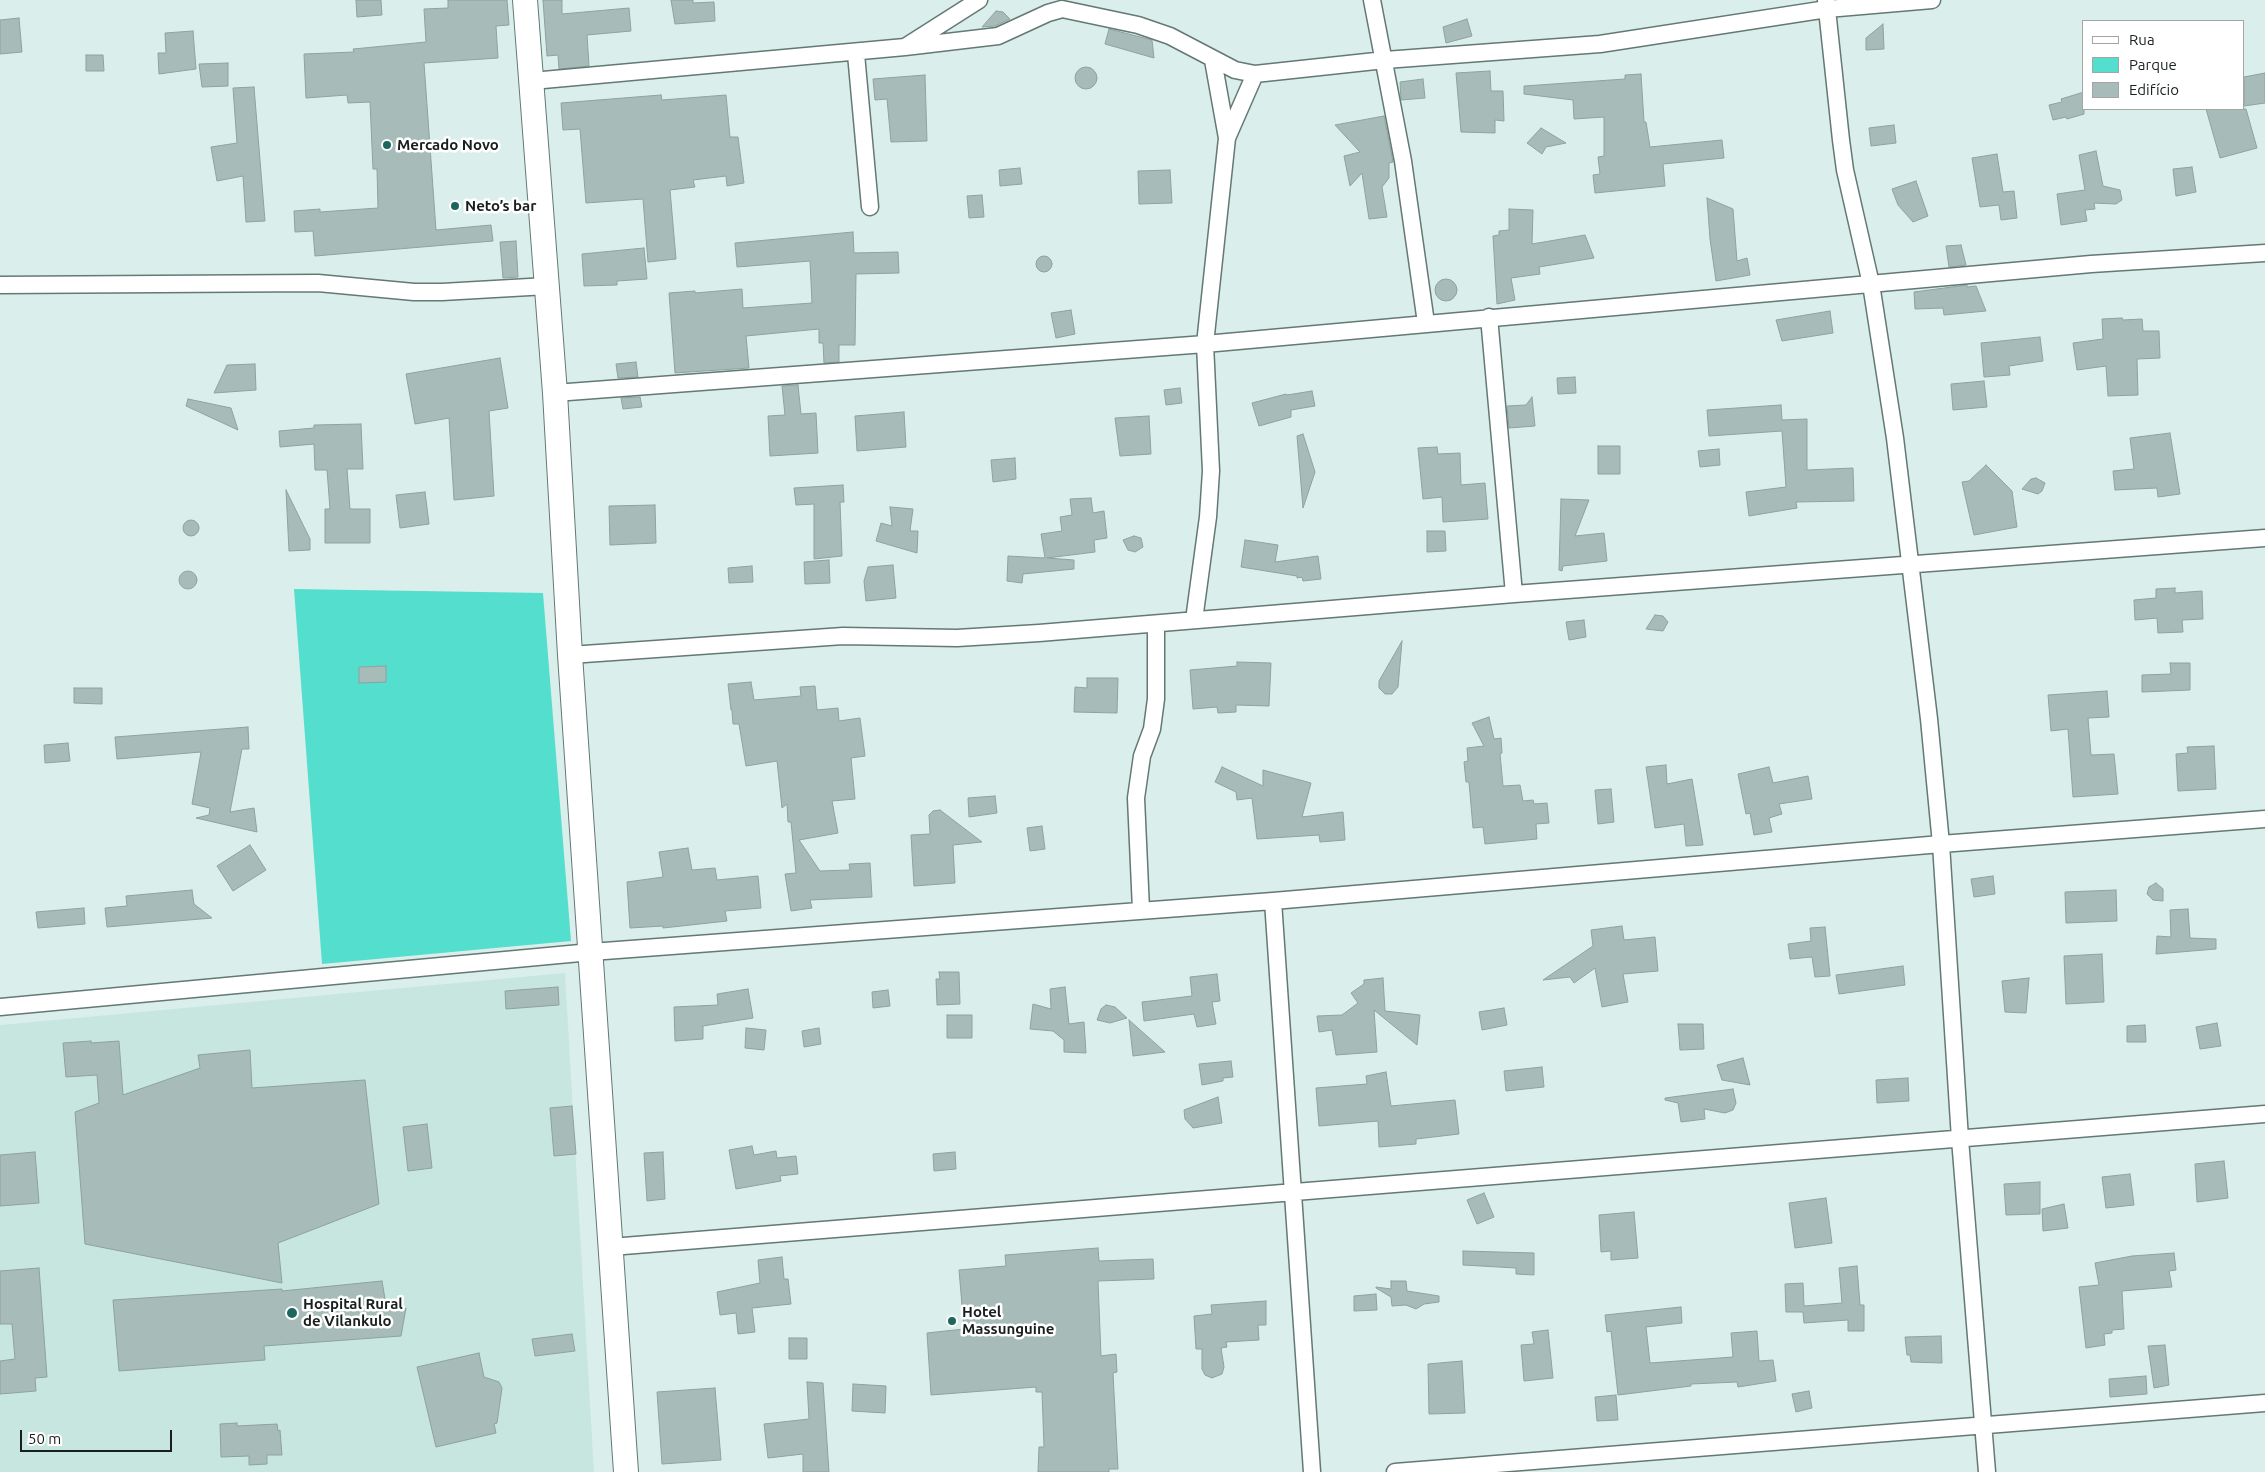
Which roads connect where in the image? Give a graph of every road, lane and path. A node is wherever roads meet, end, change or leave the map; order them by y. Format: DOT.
graph roads {
  1 [pos="525,0"];
  2 [pos="979,0"];
  3 [pos="1372,0"];
  4 [pos="1932,0"];
  5 [pos="1065,5"];
  6 [pos="1826,5"];
  7 [pos="906,48"];
  8 [pos="856,54"];
  9 [pos="1213,60"];
  10 [pos="1385,60"];
  11 [pos="1255,74"];
  12 [pos="532,81"];
  13 [pos="1227,138"];
  14 [pos="870,207"];
  15 [pos="2265,253"];
  16 [pos="1871,284"];
  17 [pos="0,285"];
  18 [pos="547,286"];
  19 [pos="1489,317"];
  20 [pos="1426,323"];
  21 [pos="1205,344"];
  22 [pos="555,393"];
  23 [pos="2265,538"];
  24 [pos="1910,564"];
  25 [pos="1514,594"];
  26 [pos="1194,620"];
  27 [pos="1156,624"];
  28 [pos="570,655"];
  29 [pos="2265,819"];
  30 [pos="1941,844"];
  31 [pos="1273,901"];
  32 [pos="1141,910"];
  33 [pos="591,952"];
  34 [pos="0,1007"];
  35 [pos="2265,1114"];
  36 [pos="1960,1139"];
  37 [pos="1292,1191"];
  38 [pos="611,1247"];
  39 [pos="2265,1403"];
  40 [pos="1984,1425"];
  41 [pos="626,1472"];
  42 [pos="1312,1472"];
  43 [pos="1395,1472"];
  44 [pos="1988,1472"];
  1 -- 12 [label="main road"];
  2 -- 7 [label="street"];
  3 -- 10 [label="street"];
  4 -- 6 [label="street"];
  5 -- 7 [label="street"];
  5 -- 9 [label="street"];
  6 -- 10 [label="street"];
  6 -- 16 [label="street"];
  7 -- 8 [label="street"];
  8 -- 12 [label="street"];
  8 -- 14 [label="street"];
  9 -- 11 [label="street"];
  9 -- 13 [label="street"];
  10 -- 11 [label="street"];
  10 -- 20 [label="street"];
  11 -- 13 [label="street"];
  12 -- 18 [label="main road"];
  13 -- 21 [label="street"];
  15 -- 16 [label="street"];
  16 -- 19 [label="street"];
  16 -- 24 [label="street"];
  17 -- 18 [label="street"];
  18 -- 22 [label="main road"];
  19 -- 20 [label="street"];
  19 -- 25 [label="street"];
  20 -- 21 [label="street"];
  21 -- 22 [label="street"];
  21 -- 26 [label="street"];
  22 -- 28 [label="main road"];
  23 -- 24 [label="street"];
  24 -- 25 [label="street"];
  24 -- 30 [label="street"];
  25 -- 26 [label="street"];
  26 -- 27 [label="street"];
  27 -- 28 [label="street"];
  27 -- 32 [label="street"];
  28 -- 33 [label="main road"];
  29 -- 30 [label="street"];
  30 -- 31 [label="street"];
  30 -- 36 [label="street"];
  31 -- 32 [label="street"];
  31 -- 37 [label="street"];
  32 -- 33 [label="street"];
  33 -- 34 [label="street"];
  33 -- 38 [label="main road"];
  35 -- 36 [label="street"];
  36 -- 37 [label="street"];
  36 -- 40 [label="street"];
  37 -- 38 [label="street"];
  37 -- 42 [label="street"];
  38 -- 41 [label="main road"];
  39 -- 40 [label="street"];
  40 -- 43 [label="street"];
  40 -- 44 [label="street"];
}
